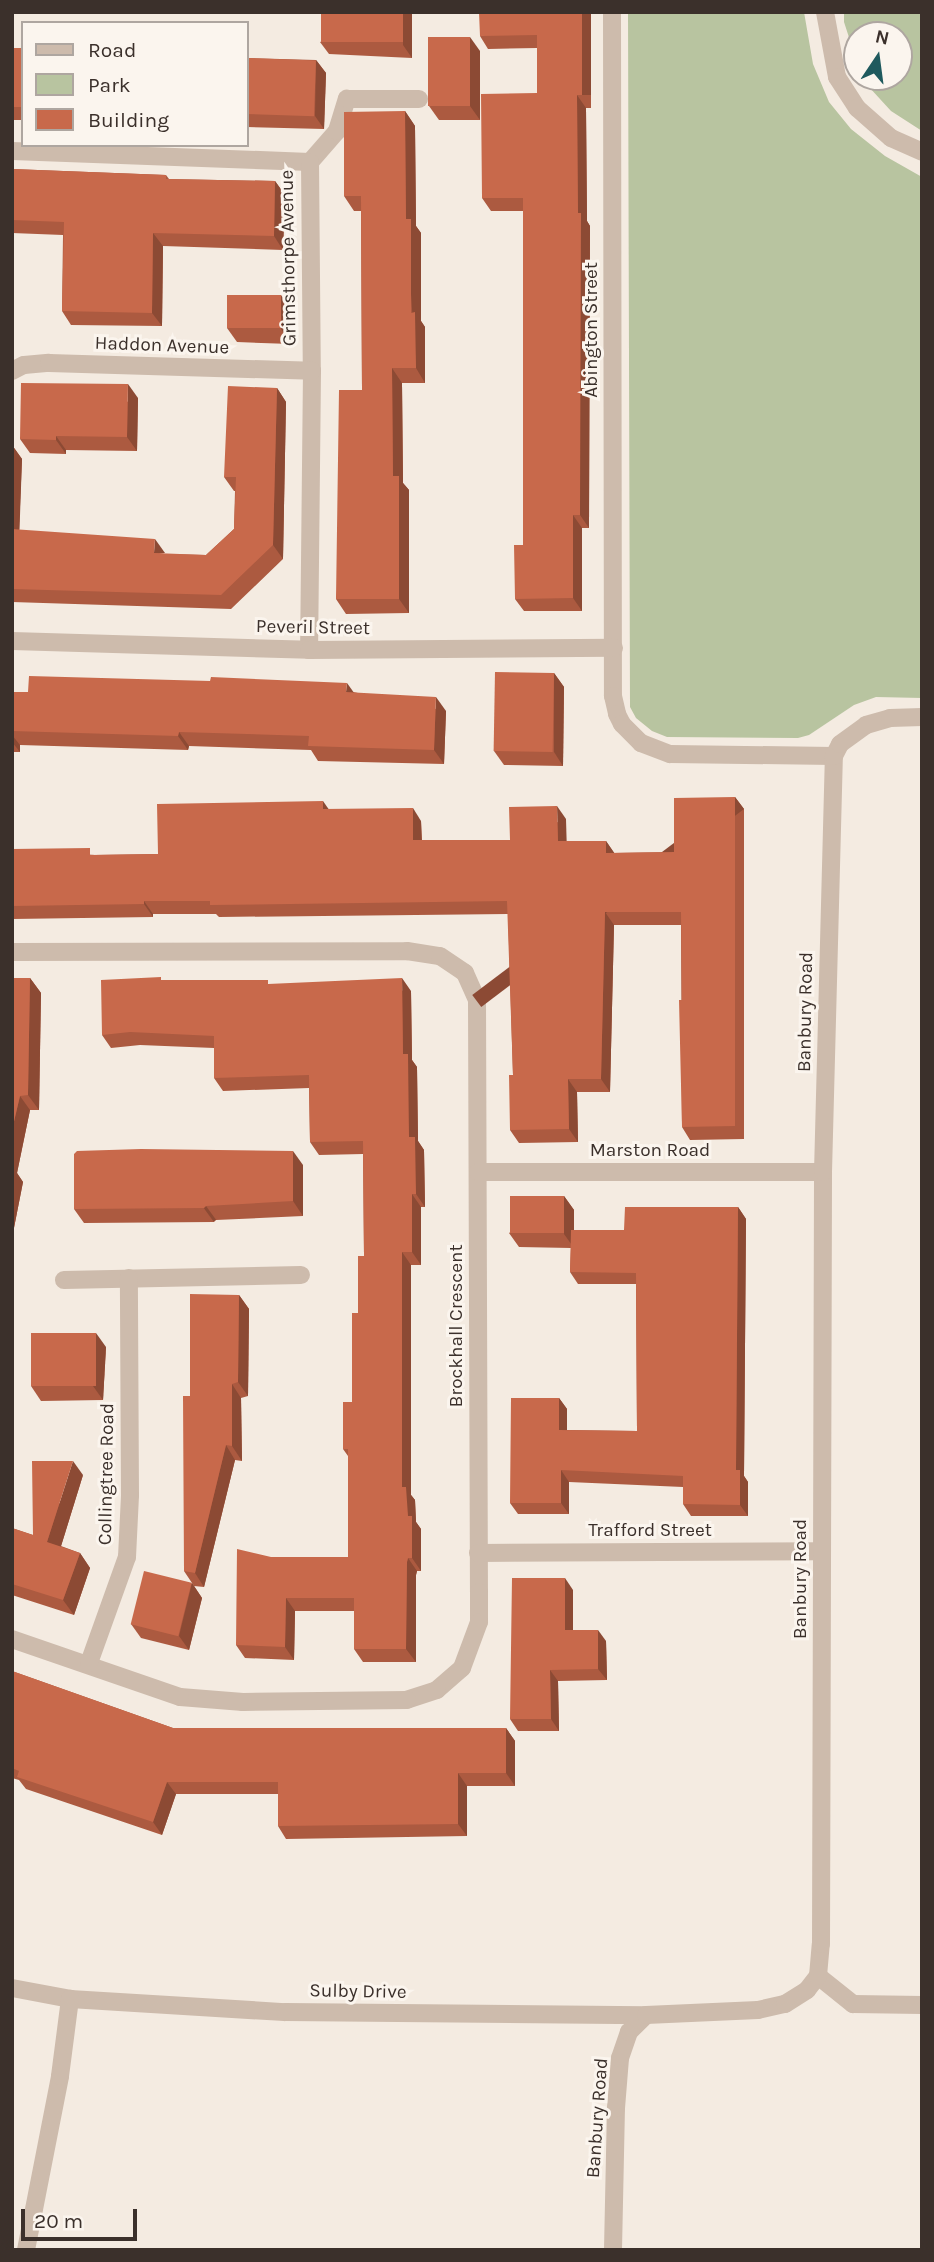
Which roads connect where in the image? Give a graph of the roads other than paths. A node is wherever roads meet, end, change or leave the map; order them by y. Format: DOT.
graph roads {
  1 [pos="612,12"];
  2 [pos="825,12"];
  3 [pos="419,99"];
  4 [pos="12,151"];
  5 [pos="922,152"];
  6 [pos="310,162"];
  7 [pos="12,371"];
  8 [pos="312,372"];
  9 [pos="12,641"];
  10 [pos="614,648"];
  11 [pos="309,650"];
  12 [pos="922,718"];
  13 [pos="834,756"];
  14 [pos="12,952"];
  15 [pos="823,1171"];
  16 [pos="478,1172"];
  17 [pos="301,1275"];
  18 [pos="130,1279"];
  19 [pos="64,1280"];
  20 [pos="822,1551"];
  21 [pos="478,1553"];
  22 [pos="12,1639"];
  23 [pos="89,1663"];
  24 [pos="818,1976"];
  25 [pos="12,1988"];
  26 [pos="70,1999"];
  27 [pos="922,2005"];
  28 [pos="646,2015"];
  29 [pos="26,2250"];
  30 [pos="613,2250"];
  1 -- 10 [label="street, Abington Street"];
  2 -- 5 [label="street"];
  3 -- 6 [label="street"];
  4 -- 6 [label="street, Grimsthorpe Avenue"];
  6 -- 8 [label="street, Grimsthorpe Avenue"];
  7 -- 8 [label="street, Haddon Avenue"];
  8 -- 11 [label="street, Grimsthorpe Avenue"];
  9 -- 11 [label="street, Peveril Street"];
  10 -- 11 [label="street, Peveril Street"];
  10 -- 13 [label="street, Abington Street"];
  12 -- 13 [label="street"];
  13 -- 15 [label="street, Banbury Road"];
  14 -- 16 [label="street, Brockhall Crescent"];
  15 -- 16 [label="street, Marston Road"];
  15 -- 20 [label="street, Banbury Road"];
  16 -- 21 [label="street, Brockhall Crescent"];
  17 -- 18 [label="street"];
  18 -- 19 [label="street"];
  18 -- 23 [label="street, Collingtree Road"];
  20 -- 21 [label="street, Trafford Street"];
  20 -- 24 [label="street, Banbury Road"];
  21 -- 23 [label="street, Brockhall Crescent"];
  22 -- 23 [label="street, Brockhall Crescent"];
  24 -- 27 [label="street"];
  24 -- 28 [label="street"];
  25 -- 26 [label="street, Sulby Drive"];
  26 -- 28 [label="street, Sulby Drive"];
  26 -- 29 [label="street"];
  28 -- 30 [label="street, Banbury Road"];
}
